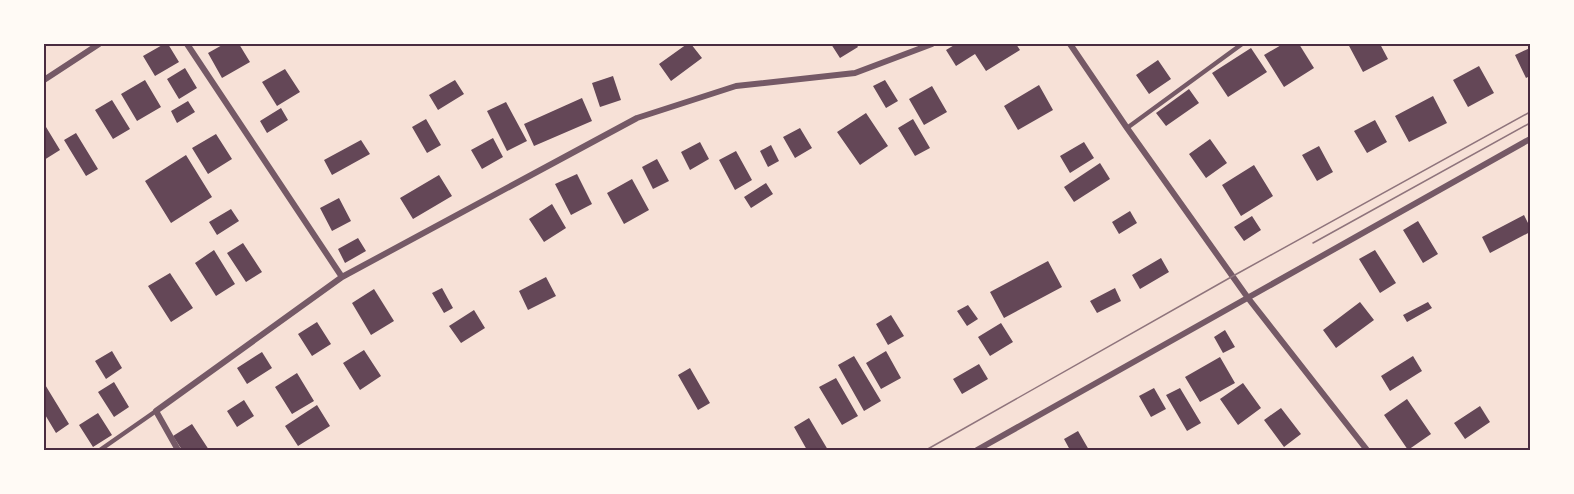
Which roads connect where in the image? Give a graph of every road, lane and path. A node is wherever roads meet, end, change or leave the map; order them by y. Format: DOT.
graph roads {
  1 [pos="99,44"];
  2 [pos="187,44"];
  3 [pos="932,44"];
  4 [pos="1070,44"];
  5 [pos="1242,44"];
  6 [pos="44,80"];
  7 [pos="1127,128"];
  8 [pos="1530,139"];
  9 [pos="342,277"];
  10 [pos="1248,298"];
  11 [pos="156,411"];
  12 [pos="100,450"];
  13 [pos="178,450"];
  14 [pos="977,450"];
  15 [pos="1367,450"];
  1 -- 6 [label="street"];
  2 -- 9 [label="street"];
  3 -- 9 [label="street"];
  4 -- 7 [label="street"];
  5 -- 7 [label="lane"];
  7 -- 10 [label="street"];
  8 -- 10 [label="street"];
  9 -- 11 [label="street"];
  10 -- 14 [label="street"];
  10 -- 15 [label="street"];
  11 -- 12 [label="lane"];
  11 -- 13 [label="street"];
}
